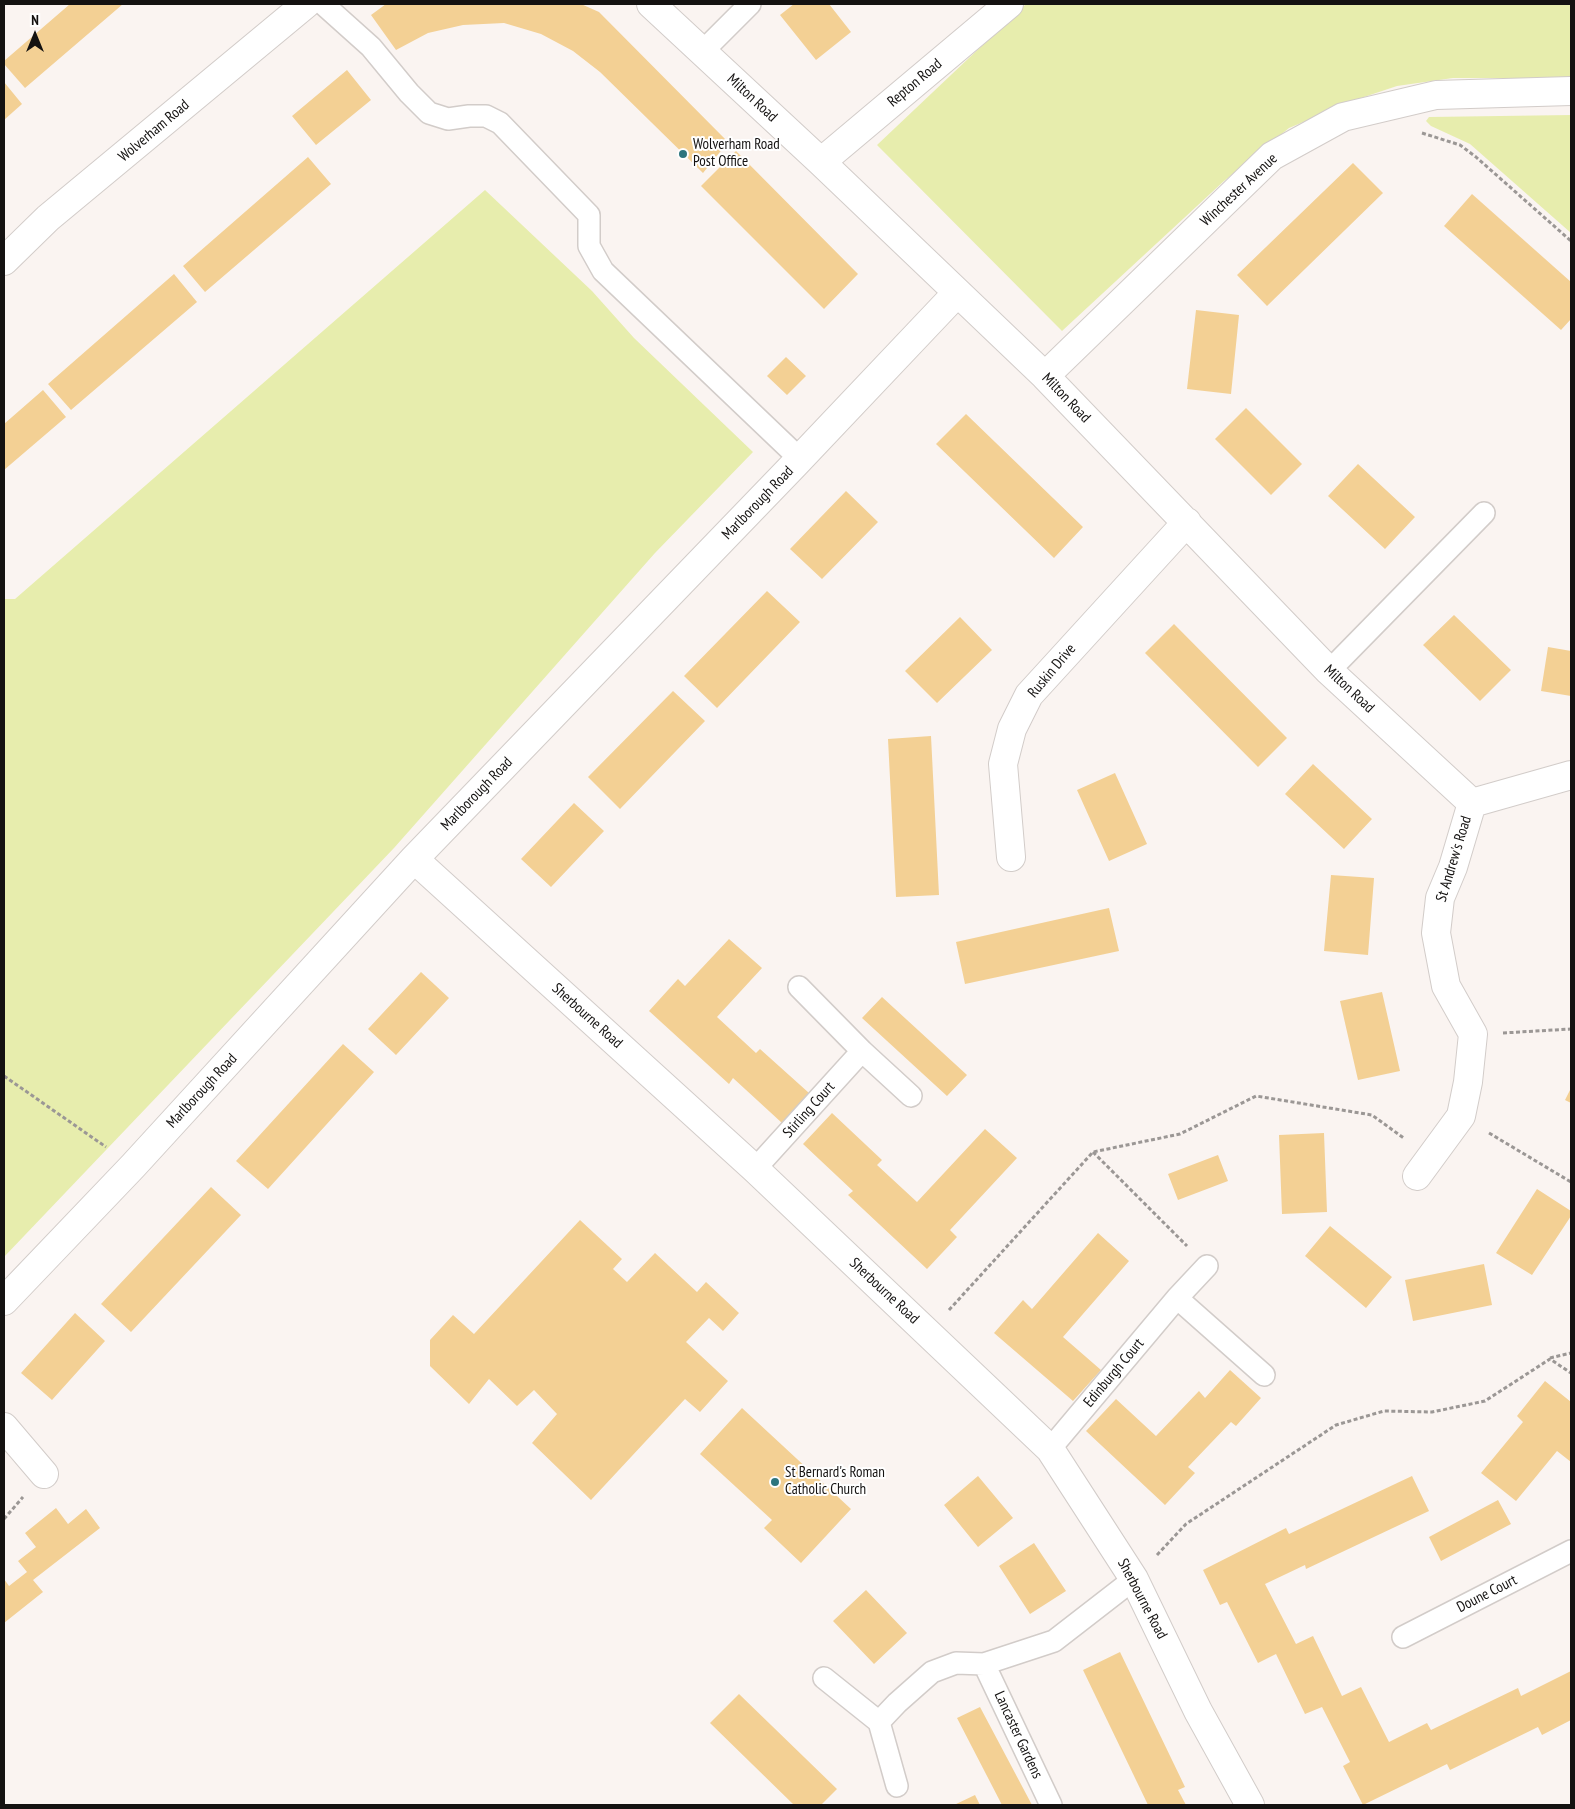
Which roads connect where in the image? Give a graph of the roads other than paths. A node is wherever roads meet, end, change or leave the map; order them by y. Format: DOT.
graph roads {
  1 [pos="306,4"];
  2 [pos="324,4"];
  3 [pos="651,4"];
  4 [pos="750,4"];
  5 [pos="1009,4"];
  6 [pos="702,52"];
  7 [pos="1571,91"];
  8 [pos="821,162"];
  9 [pos="4,261"];
  10 [pos="957,293"];
  11 [pos="1045,376"];
  12 [pos="800,459"];
  13 [pos="1484,513"];
  14 [pos="1187,522"];
  15 [pos="1329,671"];
  16 [pos="1571,775"];
  17 [pos="1472,803"];
  18 [pos="1011,857"];
  19 [pos="414,859"];
  20 [pos="799,988"];
  21 [pos="862,1051"];
  22 [pos="911,1096"];
  23 [pos="1424,1167"];
  24 [pos="755,1169"];
  25 [pos="1207,1266"];
  26 [pos="1177,1298"];
  27 [pos="4,1301"];
  28 [pos="1264,1375"];
  29 [pos="4,1427"];
  30 [pos="1050,1449"];
  31 [pos="44,1474"];
  32 [pos="1571,1551"];
  33 [pos="1134,1579"];
  34 [pos="1404,1636"];
  35 [pos="984,1664"];
  36 [pos="824,1678"];
  37 [pos="879,1722"];
  38 [pos="897,1786"];
  39 [pos="1051,1805"];
  40 [pos="1250,1805"];
  1 -- 9 [label="street, Wolverham Road"];
  2 -- 12 [label="lane"];
  3 -- 6 [label="street, Milton Road"];
  4 -- 6 [label="lane"];
  5 -- 8 [label="street, Repton Road"];
  6 -- 8 [label="street, Milton Road"];
  7 -- 11 [label="street, Winchester Avenue"];
  8 -- 10 [label="street, Milton Road"];
  10 -- 11 [label="street, Milton Road"];
  10 -- 12 [label="street, Marlborough Road"];
  11 -- 14 [label="street, Milton Road"];
  12 -- 19 [label="street, Marlborough Road"];
  13 -- 15 [label="lane"];
  14 -- 15 [label="street, Milton Road"];
  14 -- 18 [label="street, Ruskin Drive"];
  15 -- 17 [label="street, Milton Road"];
  16 -- 17 [label="street, St Andrew's Road"];
  17 -- 23 [label="street, St Andrew's Road"];
  19 -- 24 [label="street, Sherbourne Road"];
  19 -- 27 [label="street, Marlborough Road"];
  20 -- 21 [label="lane"];
  21 -- 22 [label="lane"];
  21 -- 24 [label="lane, Stirling Court"];
  24 -- 30 [label="street, Sherbourne Road"];
  25 -- 26 [label="lane, Edinburgh Court"];
  26 -- 28 [label="lane"];
  26 -- 30 [label="lane, Edinburgh Court"];
  29 -- 31 [label="street"];
  30 -- 33 [label="street, Sherbourne Road"];
  32 -- 34 [label="lane, Doune Court"];
  33 -- 35 [label="lane"];
  33 -- 40 [label="street, Sherbourne Road"];
  35 -- 37 [label="lane"];
  35 -- 39 [label="lane, Lancaster Gardens"];
  36 -- 37 [label="lane"];
  37 -- 38 [label="lane"];
}
